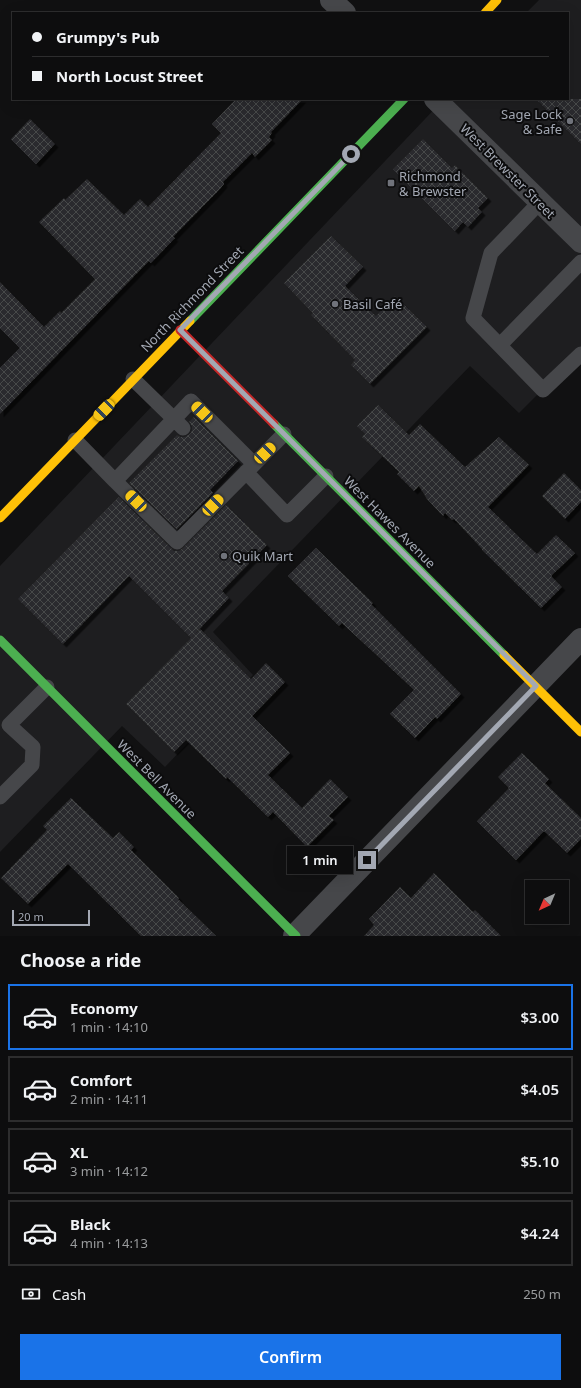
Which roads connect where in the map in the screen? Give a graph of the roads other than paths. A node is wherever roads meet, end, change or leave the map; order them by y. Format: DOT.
graph roads {
  1 [pos="332,0"];
  2 [pos="497,0"];
  3 [pos="344,12"];
  4 [pos="486,12"];
  5 [pos="403,100"];
  6 [pos="436,100"];
  7 [pos="540,202"];
  8 [pos="581,242"];
  9 [pos="581,262"];
  10 [pos="180,330"];
  11 [pos="500,345"];
  12 [pos="581,354"];
  13 [pos="133,379"];
  14 [pos="179,424"];
  15 [pos="284,434"];
  16 [pos="75,440"];
  17 [pos="241,472"];
  18 [pos="326,476"];
  19 [pos="116,481"];
  20 [pos="0,518"];
  21 [pos="581,639"];
  22 [pos="0,640"];
  23 [pos="536,686"];
  24 [pos="47,687"];
  25 [pos="581,732"];
  26 [pos="0,797"];
  27 [pos="295,936"];
  1 -- 3 [label="street"];
  2 -- 4 [label="street"];
  5 -- 10 [label="street, North Richmond Street"];
  6 -- 7 [label="street, West Brewster Street"];
  7 -- 8 [label="street, West Brewster Street"];
  7 -- 11 [label="lane"];
  9 -- 11 [label="lane"];
  10 -- 13 [label="street, North Richmond Street"];
  10 -- 15 [label="street, West Hawes Avenue"];
  11 -- 12 [label="lane"];
  13 -- 14 [label="lane"];
  13 -- 16 [label="street, North Richmond Street"];
  14 -- 17 [label="lane"];
  14 -- 19 [label="lane"];
  15 -- 17 [label="lane"];
  15 -- 18 [label="street, West Hawes Avenue"];
  16 -- 19 [label="lane"];
  16 -- 20 [label="street, North Richmond Street"];
  17 -- 18 [label="lane"];
  17 -- 19 [label="lane"];
  18 -- 23 [label="street, West Hawes Avenue"];
  21 -- 23 [label="street"];
  22 -- 24 [label="street, West Bell Avenue"];
  23 -- 25 [label="street, West Hawes Avenue"];
  23 -- 27 [label="street"];
  24 -- 26 [label="lane"];
  24 -- 27 [label="street, West Bell Avenue"];
}
